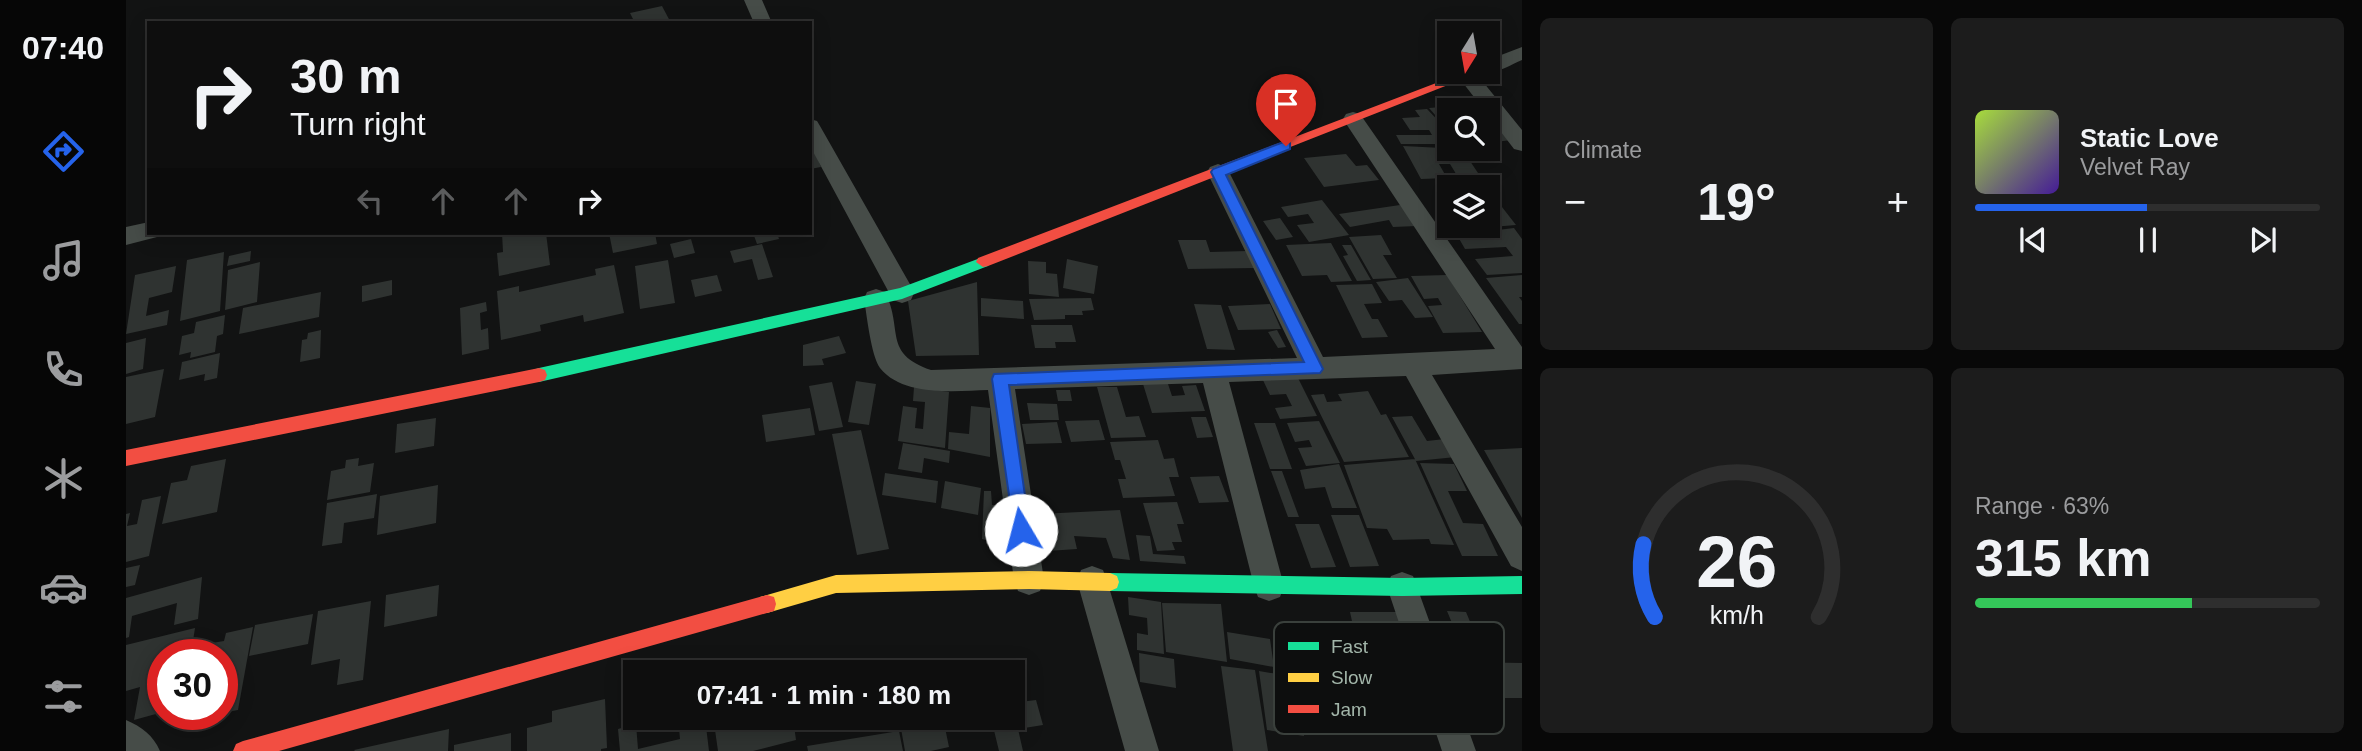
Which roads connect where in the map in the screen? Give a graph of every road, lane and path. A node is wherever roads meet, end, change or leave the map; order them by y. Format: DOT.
graph roads {
  1 [pos="753,0"];
  2 [pos="762,21"];
  3 [pos="1522,53"];
  4 [pos="1500,62"];
  5 [pos="1443,84"];
  6 [pos="1479,84"];
  7 [pos="1353,119"];
  8 [pos="812,130"];
  9 [pos="1522,144"];
  10 [pos="1218,172"];
  11 [pos="147,231"];
  12 [pos="126,236"];
  13 [pos="902,293"];
  14 [pos="876,299"];
  15 [pos="1519,358"];
  16 [pos="1413,365"];
  17 [pos="1315,369"];
  18 [pos="1213,372"];
  19 [pos="1000,379"];
  20 [pos="126,458"];
  21 [pos="1522,556"];
  22 [pos="1029,580"];
  23 [pos="1092,580"];
  24 [pos="1522,585"];
  25 [pos="1269,586"];
  26 [pos="1402,587"];
  27 [pos="1414,622"];
  28 [pos="1453,734"];
  29 [pos="126,737"];
  30 [pos="143,751"];
  31 [pos="243,751"];
  32 [pos="1142,751"];
  33 [pos="1459,751"];
  1 -- 2 [label="street"];
  3 -- 4 [label="street"];
  5 -- 7 [label="street"];
  6 -- 9 [label="street"];
  7 -- 10 [label="street"];
  7 -- 15 [label="street"];
  8 -- 13 [label="street"];
  10 -- 13 [label="street"];
  10 -- 17 [label="street"];
  11 -- 12 [label="street"];
  13 -- 14 [label="street"];
  14 -- 19 [label="street"];
  14 -- 20 [label="street"];
  15 -- 16 [label="street"];
  16 -- 17 [label="street"];
  16 -- 21 [label="street"];
  17 -- 18 [label="street"];
  18 -- 19 [label="street"];
  18 -- 25 [label="street"];
  19 -- 22 [label="street"];
  22 -- 23 [label="street"];
  22 -- 31 [label="street"];
  23 -- 25 [label="street"];
  23 -- 32 [label="street"];
  24 -- 26 [label="street"];
  25 -- 26 [label="street"];
  26 -- 27 [label="street"];
  28 -- 33 [label="street"];
  29 -- 30 [label="street"];
}
